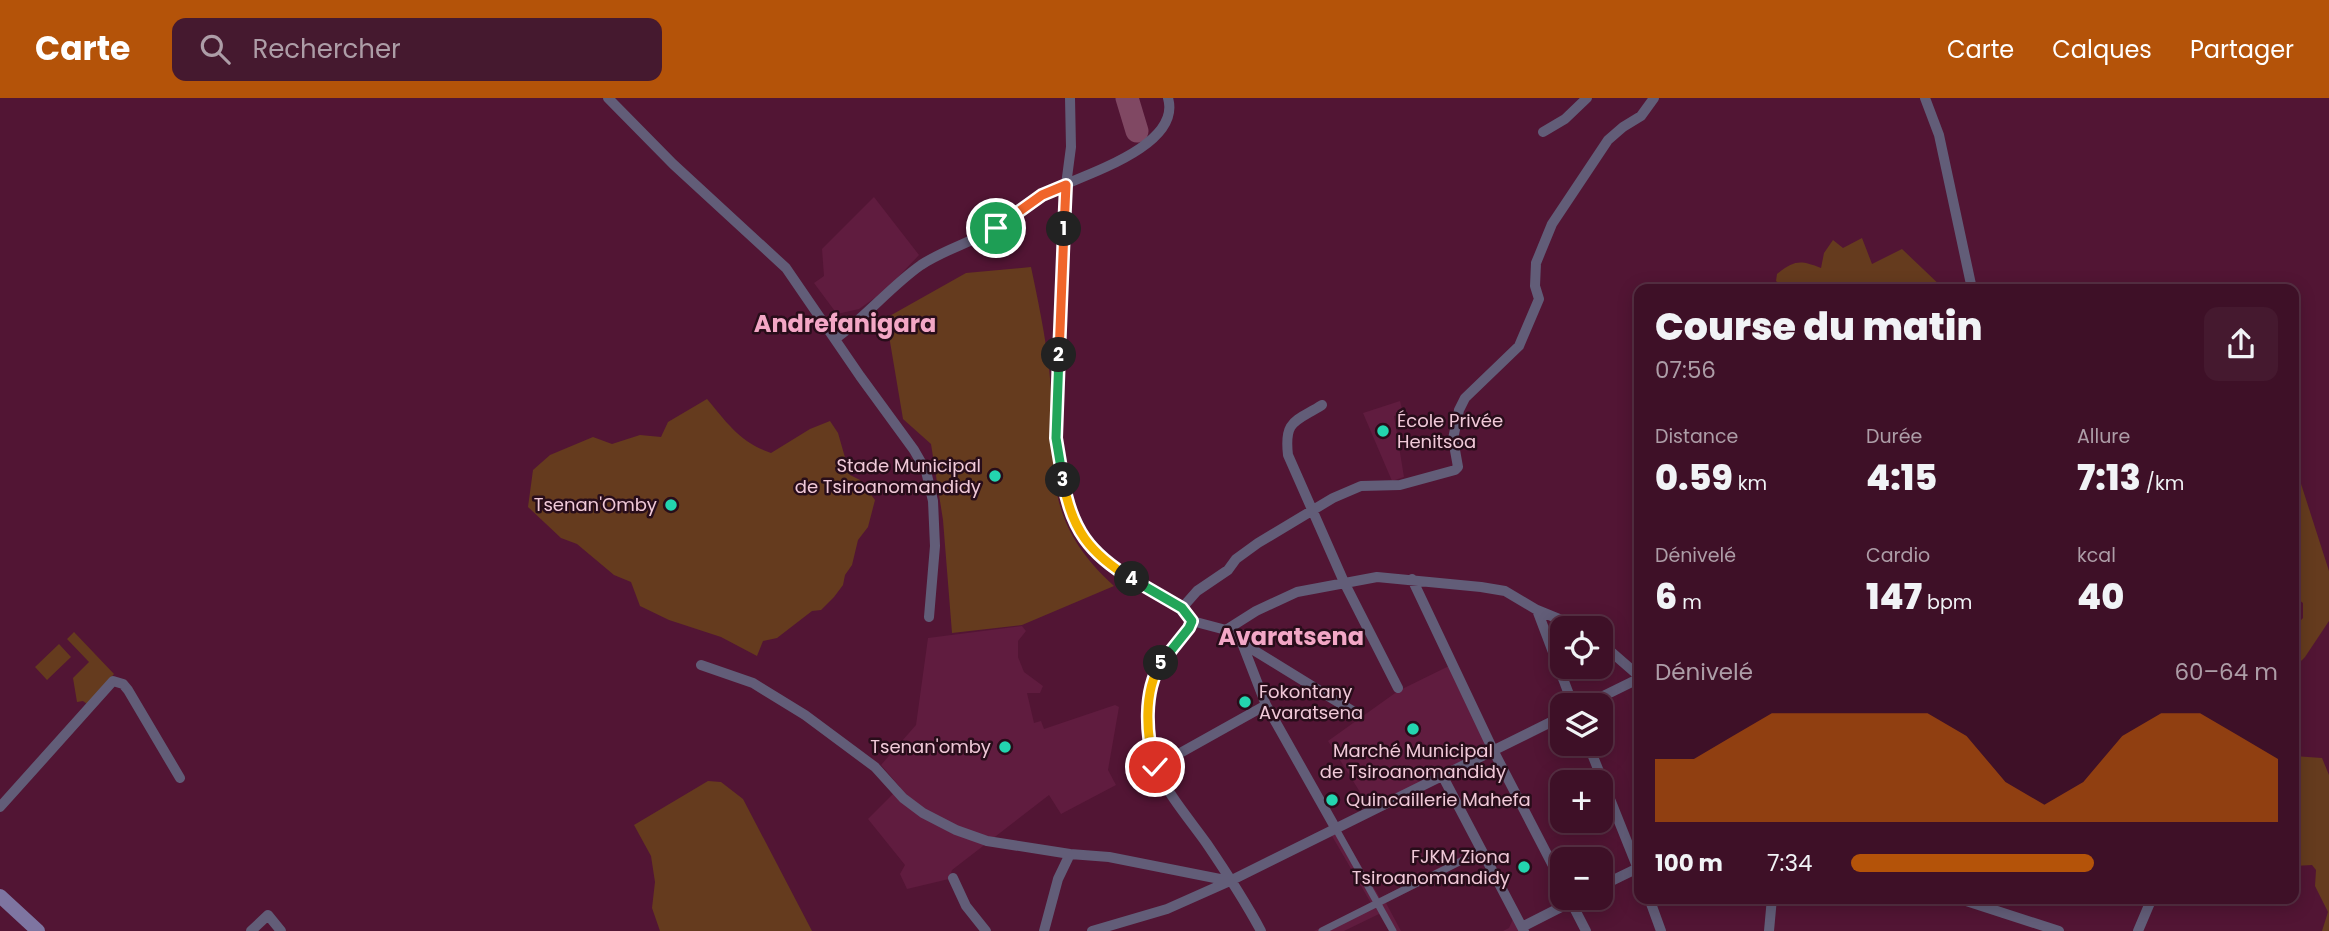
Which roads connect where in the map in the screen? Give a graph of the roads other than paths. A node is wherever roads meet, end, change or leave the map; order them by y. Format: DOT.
graph roads {
  1 [pos="608,98"];
  2 [pos="1070,98"];
  3 [pos="1168,98"];
  4 [pos="1587,98"];
  5 [pos="1654,98"];
  6 [pos="1926,98"];
  7 [pos="1543,132"];
  8 [pos="1066,185"];
  9 [pos="1971,284"];
  10 [pos="835,338"];
  11 [pos="1322,405"];
  12 [pos="1312,511"];
  13 [pos="1412,579"];
  14 [pos="1344,582"];
  15 [pos="1182,608"];
  16 [pos="1537,610"];
  17 [pos="1552,616"];
  18 [pos="929,617"];
  19 [pos="1192,621"];
  20 [pos="1226,630"];
  21 [pos="1242,643"];
  22 [pos="1613,654"];
  23 [pos="701,665"];
  24 [pos="1634,673"];
  25 [pos="1634,681"];
  26 [pos="1398,688"];
  27 [pos="1568,693"];
  28 [pos="1609,693"];
  29 [pos="1266,705"];
  30 [pos="1359,715"];
  31 [pos="1550,722"];
  32 [pos="1493,750"];
  33 [pos="1593,756"];
  34 [pos="1155,767"];
  35 [pos="1442,775"];
  36 [pos="180,778"];
  37 [pos="0,807"];
  38 [pos="1336,829"];
  39 [pos="1481,851"];
  40 [pos="1070,854"];
  41 [pos="1634,858"];
  42 [pos="1550,860"];
  43 [pos="1634,872"];
  44 [pos="953,878"];
  45 [pos="1230,881"];
  46 [pos="1613,881"];
  47 [pos="0,896"];
  48 [pos="1378,903"];
  49 [pos="1651,904"];
  50 [pos="1771,904"];
  51 [pos="1976,904"];
  52 [pos="2149,904"];
  53 [pos="1554,910"];
  54 [pos="1577,910"];
  55 [pos="1520,930"];
  56 [pos="38,931"];
  57 [pos="251,931"];
  58 [pos="281,931"];
  59 [pos="986,931"];
  60 [pos="1044,931"];
  61 [pos="1093,931"];
  62 [pos="1261,931"];
  63 [pos="1322,931"];
  64 [pos="1394,931"];
  65 [pos="1586,931"];
  66 [pos="1661,931"];
  67 [pos="1769,931"];
  68 [pos="2059,931"];
  69 [pos="2137,931"];
  1 -- 10 [label="street"];
  2 -- 8 [label="street"];
  3 -- 8 [label="street"];
  4 -- 7 [label="street"];
  5 -- 12 [label="street"];
  6 -- 9 [label="street"];
  8 -- 10 [label="street"];
  8 -- 15 [label="street"];
  10 -- 18 [label="street"];
  11 -- 12 [label="street"];
  12 -- 14 [label="street"];
  12 -- 15 [label="street"];
  13 -- 14 [label="street"];
  13 -- 16 [label="street"];
  13 -- 32 [label="street"];
  14 -- 20 [label="street"];
  14 -- 26 [label="street"];
  15 -- 19 [label="street"];
  16 -- 17 [label="street"];
  16 -- 27 [label="street"];
  19 -- 20 [label="street"];
  19 -- 34 [label="street"];
  20 -- 21 [label="street"];
  21 -- 29 [label="street"];
  21 -- 30 [label="street"];
  22 -- 24 [label="street"];
  23 -- 40 [label="street"];
  25 -- 28 [label="street"];
  29 -- 34 [label="street"];
  29 -- 38 [label="street"];
  31 -- 32 [label="street"];
  32 -- 35 [label="street"];
  32 -- 42 [label="street"];
  33 -- 41 [label="street"];
  34 -- 45 [label="street"];
  35 -- 38 [label="street"];
  35 -- 39 [label="street"];
  36 -- 37 [label="street"];
  38 -- 45 [label="street"];
  38 -- 48 [label="street"];
  39 -- 48 [label="street"];
  39 -- 55 [label="street"];
  40 -- 45 [label="street"];
  40 -- 60 [label="street"];
  43 -- 46 [label="street"];
  44 -- 59 [label="street"];
  45 -- 61 [label="street"];
  45 -- 62 [label="street"];
  47 -- 56 [label="main road"];
  48 -- 63 [label="street"];
  48 -- 64 [label="street"];
  49 -- 66 [label="street"];
  50 -- 67 [label="street"];
  51 -- 68 [label="street"];
  52 -- 69 [label="street"];
  53 -- 55 [label="street"];
  54 -- 65 [label="street"];
  57 -- 58 [label="street"];
}
